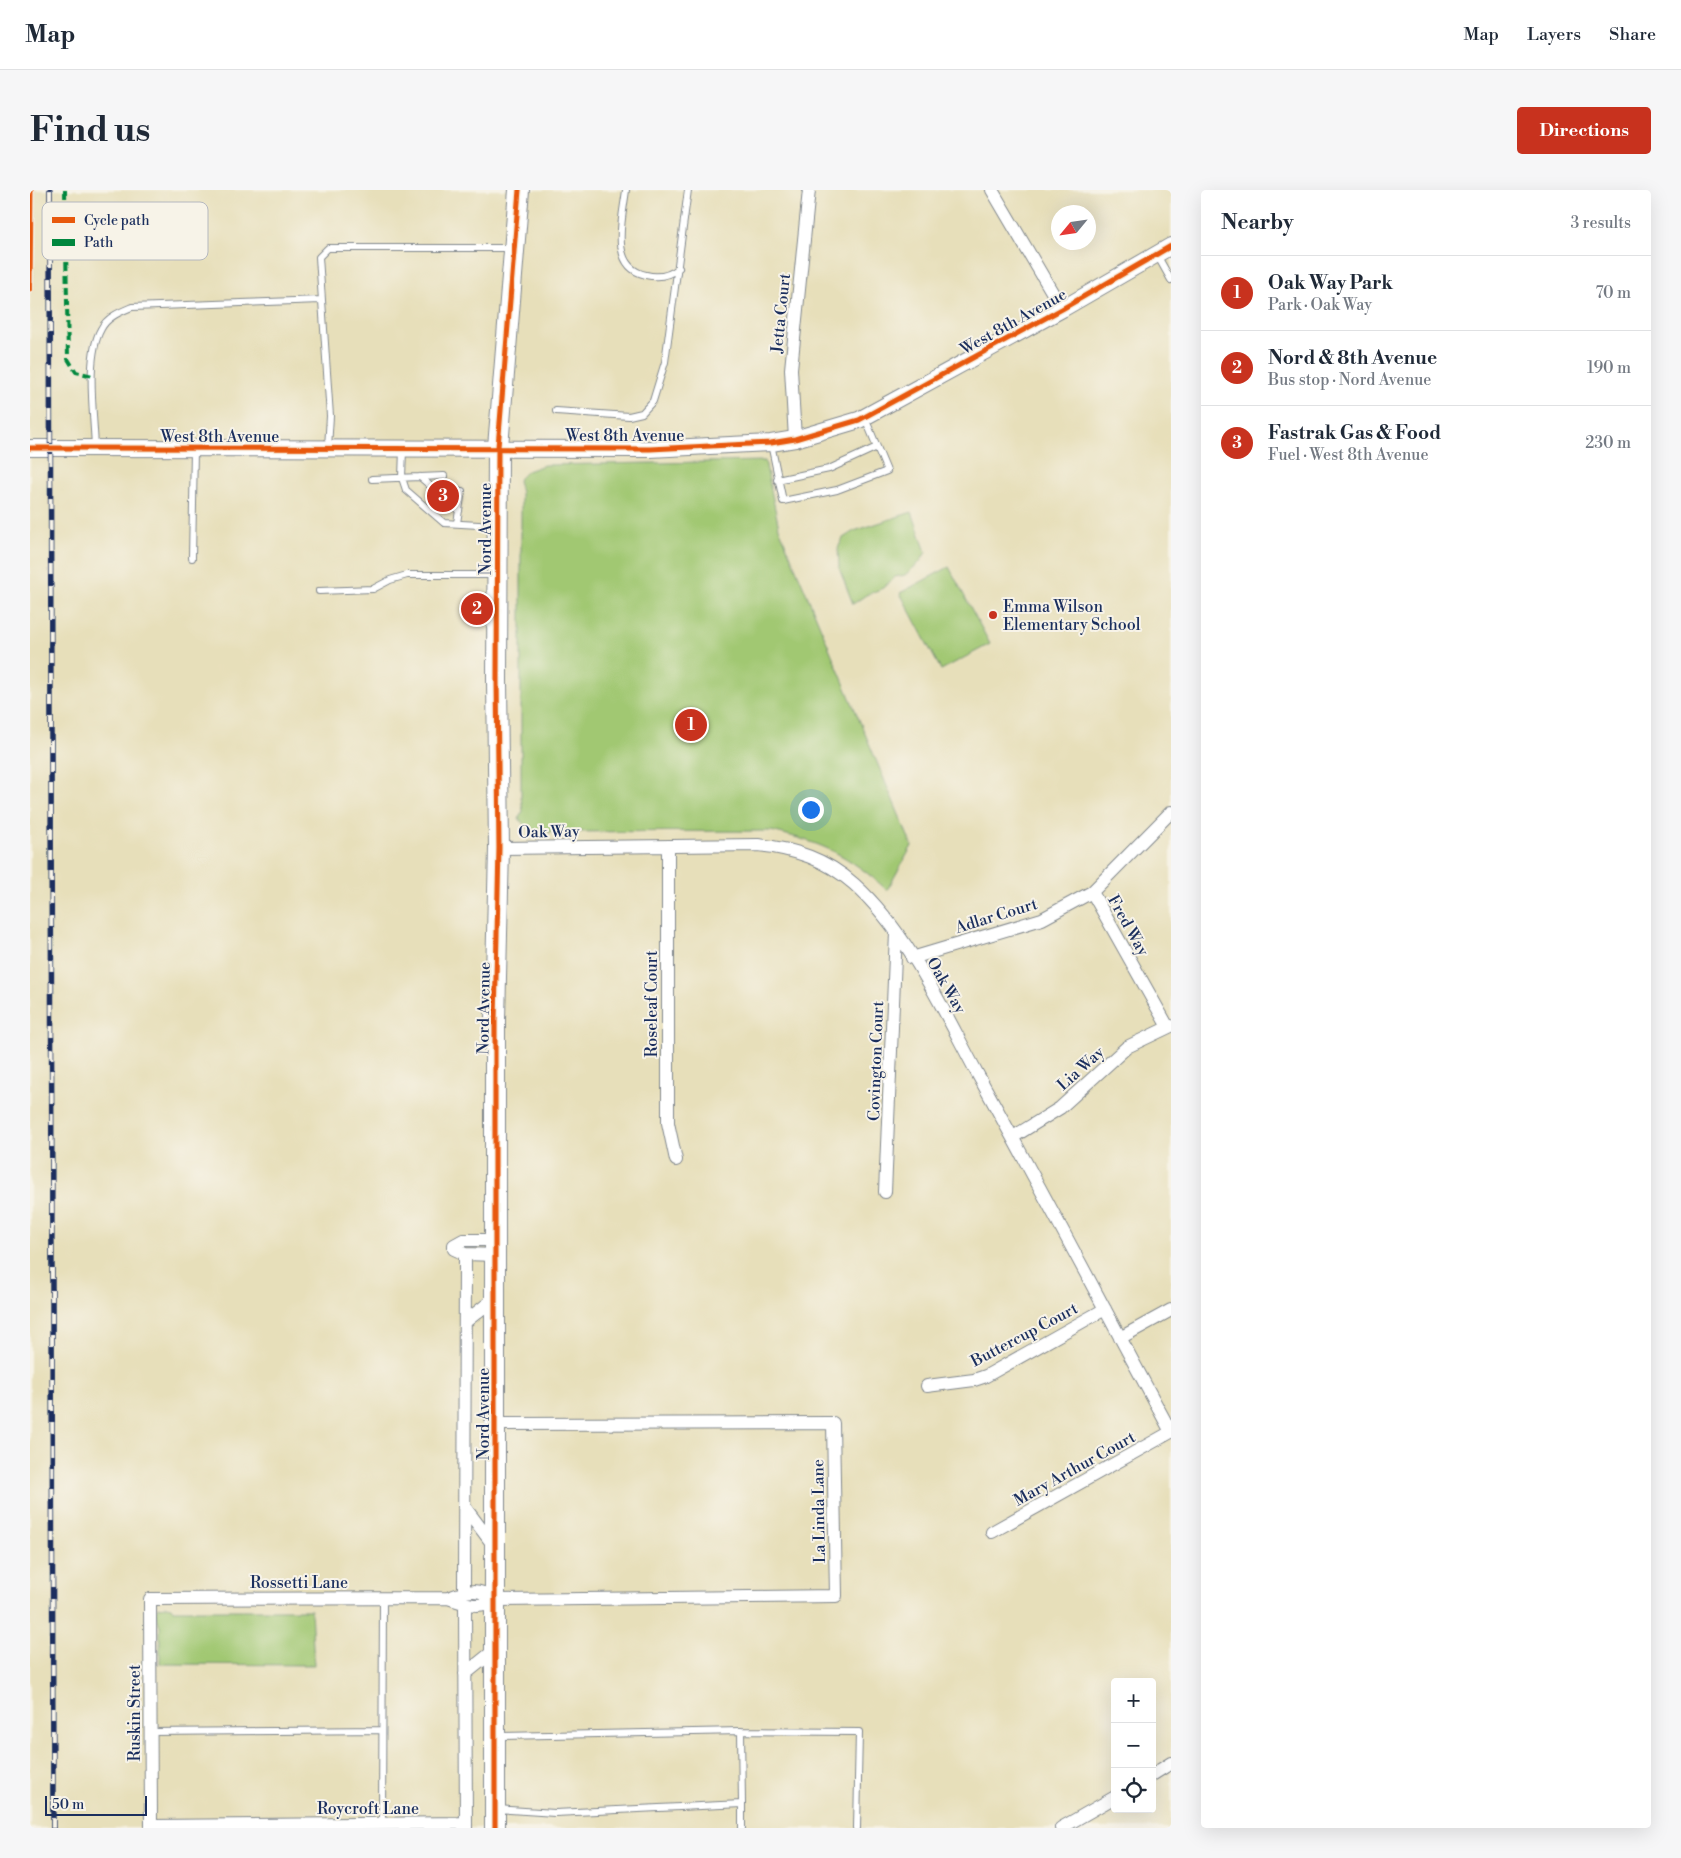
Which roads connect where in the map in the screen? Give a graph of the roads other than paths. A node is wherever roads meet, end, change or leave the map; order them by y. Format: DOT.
graph roads {
  1 [pos="519,190"];
  2 [pos="626,190"];
  3 [pos="688,190"];
  4 [pos="809,190"];
  5 [pos="992,190"];
  6 [pos="1171,246"];
  7 [pos="514,248"];
  8 [pos="1156,254"];
  9 [pos="679,268"];
  10 [pos="1171,280"];
  11 [pos="320,300"];
  12 [pos="1062,309"];
  13 [pos="556,411"];
  14 [pos="865,417"];
  15 [pos="795,439"];
  16 [pos="771,443"];
  17 [pos="878,447"];
  18 [pos="30,448"];
  19 [pos="95,448"];
  20 [pos="194,448"];
  21 [pos="328,448"];
  22 [pos="403,448"];
  23 [pos="498,448"];
  24 [pos="444,476"];
  25 [pos="420,477"];
  26 [pos="402,478"];
  27 [pos="372,479"];
  28 [pos="777,480"];
  29 [pos="434,489"];
  30 [pos="462,491"];
  31 [pos="451,504"];
  32 [pos="459,511"];
  33 [pos="457,524"];
  34 [pos="498,526"];
  35 [pos="192,558"];
  36 [pos="497,575"];
  37 [pos="319,590"];
  38 [pos="1171,812"];
  39 [pos="668,846"];
  40 [pos="500,848"];
  41 [pos="1092,892"];
  42 [pos="896,933"];
  43 [pos="912,958"];
  44 [pos="1169,1026"];
  45 [pos="1013,1137"];
  46 [pos="676,1160"];
  47 [pos="885,1192"];
  48 [pos="495,1247"];
  49 [pos="495,1298"];
  50 [pos="1105,1309"];
  51 [pos="1171,1310"];
  52 [pos="465,1322"];
  53 [pos="1120,1338"];
  54 [pos="927,1386"];
  55 [pos="495,1424"];
  56 [pos="1171,1432"];
  57 [pos="464,1506"];
  58 [pos="992,1532"];
  59 [pos="496,1548"];
  60 [pos="382,1598"];
  61 [pos="465,1598"];
  62 [pos="150,1599"];
  63 [pos="496,1600"];
  64 [pos="496,1648"];
  65 [pos="465,1674"];
  66 [pos="382,1730"];
  67 [pos="741,1731"];
  68 [pos="150,1732"];
  69 [pos="494,1736"];
  70 [pos="1171,1763"];
  71 [pos="1156,1772"];
  72 [pos="1111,1799"];
  73 [pos="742,1804"];
  74 [pos="495,1818"];
  75 [pos="382,1826"];
  76 [pos="466,1826"];
  77 [pos="150,1827"];
  78 [pos="742,1828"];
  79 [pos="857,1828"];
  80 [pos="1061,1828"];
  1 -- 7 [label="main road, Nord Avenue"];
  2 -- 9 [label="lane"];
  3 -- 9 [label="lane"];
  4 -- 15 [label="street, Jetta Court"];
  5 -- 12 [label="street"];
  6 -- 8 [label="street, West 8th Avenue"];
  7 -- 11 [label="lane"];
  7 -- 23 [label="main road, Nord Avenue"];
  8 -- 10 [label="lane"];
  8 -- 12 [label="street, West 8th Avenue"];
  9 -- 13 [label="lane"];
  11 -- 19 [label="lane"];
  11 -- 21 [label="lane"];
  12 -- 14 [label="street, West 8th Avenue"];
  14 -- 15 [label="street, West 8th Avenue"];
  14 -- 17 [label="lane"];
  15 -- 16 [label="street, West 8th Avenue"];
  16 -- 23 [label="street, West 8th Avenue"];
  16 -- 28 [label="lane"];
  17 -- 28 [label="lane"];
  17 -- 28 [label="lane"];
  18 -- 19 [label="street, West 8th Avenue"];
  19 -- 20 [label="street, West 8th Avenue"];
  20 -- 21 [label="street, West 8th Avenue"];
  20 -- 35 [label="lane"];
  21 -- 22 [label="street, West 8th Avenue"];
  22 -- 23 [label="street, West 8th Avenue"];
  22 -- 26 [label="lane"];
  23 -- 34 [label="main road, Nord Avenue"];
  24 -- 25 [label="lane"];
  25 -- 26 [label="lane"];
  25 -- 29 [label="lane"];
  26 -- 27 [label="lane"];
  26 -- 33 [label="lane"];
  30 -- 32 [label="lane"];
  31 -- 32 [label="lane"];
  32 -- 33 [label="lane"];
  33 -- 34 [label="lane"];
  34 -- 36 [label="main road, Nord Avenue"];
  36 -- 37 [label="lane"];
  36 -- 40 [label="main road, Nord Avenue"];
  38 -- 41 [label="street, Adlar Court"];
  39 -- 40 [label="street, Oak Way"];
  39 -- 42 [label="street, Oak Way"];
  39 -- 46 [label="street, Roseleaf Court"];
  40 -- 48 [label="main road, Nord Avenue"];
  41 -- 43 [label="street, Adlar Court"];
  41 -- 44 [label="street, Fred Way"];
  42 -- 43 [label="street, Oak Way"];
  42 -- 47 [label="street, Covington Court"];
  43 -- 45 [label="street, Oak Way"];
  44 -- 45 [label="street, Lia Way"];
  45 -- 50 [label="street, Oak Way"];
  48 -- 49 [label="main road, Nord Avenue"];
  48 -- 52 [label="street, Nord Avenue"];
  49 -- 52 [label="street"];
  49 -- 55 [label="main road, Nord Avenue"];
  50 -- 53 [label="street, Oak Way"];
  50 -- 54 [label="street, Buttercup Court"];
  51 -- 53 [label="street"];
  52 -- 57 [label="street, Nord Avenue"];
  53 -- 56 [label="street, Oak Way"];
  55 -- 59 [label="main road, Nord Avenue"];
  55 -- 63 [label="street, La Linda Lane"];
  56 -- 58 [label="street, Mary Arthur Court"];
  57 -- 59 [label="street"];
  57 -- 61 [label="street, Nord Avenue"];
  59 -- 63 [label="main road, Nord Avenue"];
  60 -- 61 [label="street, Rossetti Lane"];
  60 -- 62 [label="street, Rossetti Lane"];
  60 -- 66 [label="lane"];
  61 -- 63 [label="street"];
  61 -- 65 [label="street, Nord Avenue"];
  62 -- 68 [label="street, Ruskin Street"];
  63 -- 64 [label="main road, Nord Avenue"];
  64 -- 65 [label="street"];
  64 -- 69 [label="main road, Nord Avenue"];
  65 -- 76 [label="street, Nord Avenue"];
  66 -- 68 [label="lane"];
  66 -- 75 [label="lane"];
  67 -- 69 [label="lane"];
  67 -- 73 [label="lane"];
  67 -- 79 [label="lane"];
  68 -- 77 [label="street, Ruskin Street"];
  69 -- 74 [label="main road, Nord Avenue"];
  70 -- 71 [label="street"];
  72 -- 80 [label="street"];
  73 -- 74 [label="lane"];
  73 -- 78 [label="lane"];
  75 -- 76 [label="street, Roycroft Lane"];
  75 -- 77 [label="street, Roycroft Lane"];
}
